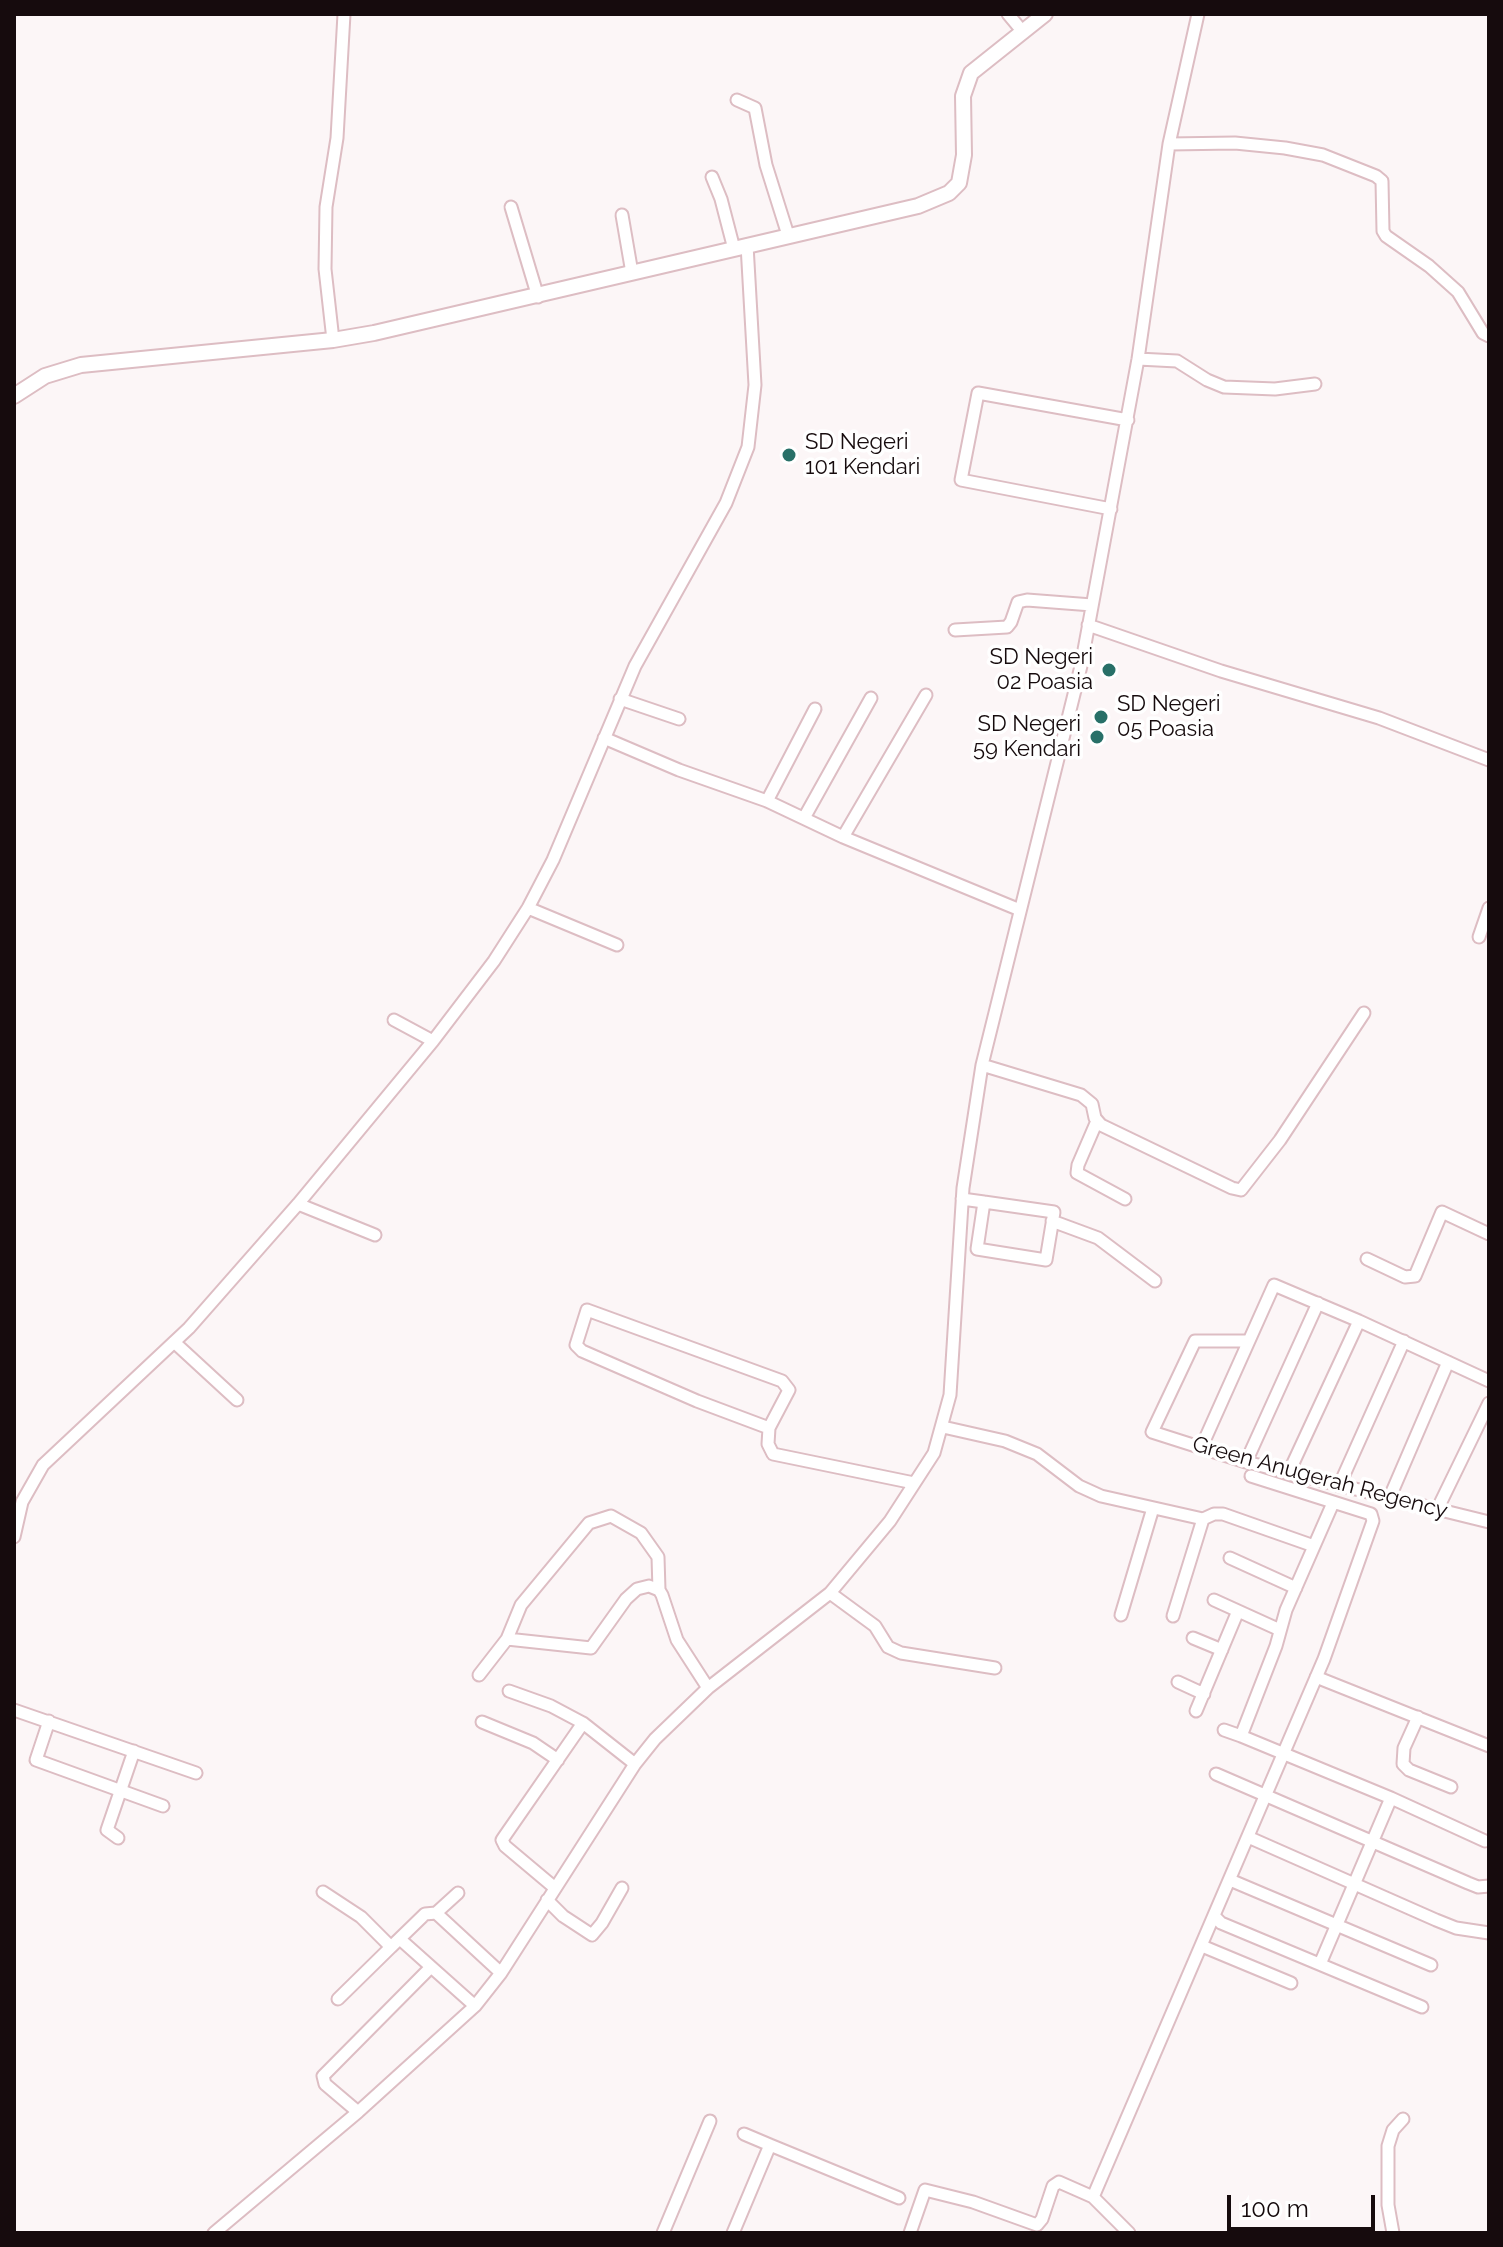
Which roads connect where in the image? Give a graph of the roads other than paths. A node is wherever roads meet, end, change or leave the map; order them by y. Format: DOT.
graph roads {
  1 [pos="344,14"];
  2 [pos="1008,14"];
  3 [pos="1045,14"];
  4 [pos="1198,14"];
  5 [pos="1023,32"];
  6 [pos="737,100"];
  7 [pos="1169,144"];
  8 [pos="712,177"];
  9 [pos="511,207"];
  10 [pos="622,215"];
  11 [pos="788,235"];
  12 [pos="741,247"];
  13 [pos="632,273"];
  14 [pos="538,297"];
  15 [pos="1489,336"];
  16 [pos="333,340"];
  17 [pos="1138,359"];
  18 [pos="1315,384"];
  19 [pos="14,396"];
  20 [pos="1128,420"];
  21 [pos="1111,509"];
  22 [pos="1092,605"];
  23 [pos="1088,625"];
  24 [pos="955,630"];
  25 [pos="926,695"];
  26 [pos="871,698"];
  27 [pos="620,699"];
  28 [pos="815,709"];
  29 [pos="679,719"];
  30 [pos="604,738"];
  31 [pos="1489,760"];
  32 [pos="767,801"];
  33 [pos="804,818"];
  34 [pos="843,837"];
  35 [pos="528,908"];
  36 [pos="1489,908"];
  37 [pos="1020,910"];
  38 [pos="1479,937"];
  39 [pos="617,945"];
  40 [pos="1364,1013"];
  41 [pos="394,1020"];
  42 [pos="433,1041"];
  43 [pos="982,1065"];
  44 [pos="1097,1121"];
  45 [pos="962,1199"];
  46 [pos="1125,1199"];
  47 [pos="984,1202"];
  48 [pos="298,1204"];
  49 [pos="1052,1221"];
  50 [pos="1489,1234"];
  51 [pos="375,1235"];
  52 [pos="1367,1259"];
  53 [pos="1155,1281"];
  54 [pos="1318,1303"];
  55 [pos="1359,1321"];
  56 [pos="1247,1341"];
  57 [pos="1404,1341"];
  58 [pos="174,1342"];
  59 [pos="1448,1362"];
  60 [pos="1489,1381"];
  61 [pos="237,1400"];
  62 [pos="1489,1403"];
  63 [pos="943,1427"];
  64 [pos="769,1428"];
  65 [pos="1201,1448"];
  66 [pos="1246,1462"];
  67 [pos="1289,1472"];
  68 [pos="1251,1476"];
  69 [pos="914,1483"];
  70 [pos="1339,1486"];
  71 [pos="1389,1499"];
  72 [pos="1333,1503"];
  73 [pos="1153,1508"];
  74 [pos="1437,1510"];
  75 [pos="1203,1519"];
  76 [pos="1488,1521"];
  77 [pos="14,1537"];
  78 [pos="1314,1546"];
  79 [pos="1230,1558"];
  80 [pos="1296,1588"];
  81 [pos="659,1590"];
  82 [pos="830,1593"];
  83 [pos="1214,1600"];
  84 [pos="1238,1611"];
  85 [pos="1121,1615"];
  86 [pos="1173,1616"];
  87 [pos="1280,1630"];
  88 [pos="1193,1638"];
  89 [pos="507,1639"];
  90 [pos="1222,1650"];
  91 [pos="995,1668"];
  92 [pos="479,1675"];
  93 [pos="1316,1677"];
  94 [pos="1178,1682"];
  95 [pos="708,1688"];
  96 [pos="509,1691"];
  97 [pos="1204,1694"];
  98 [pos="14,1710"];
  99 [pos="1196,1711"];
  100 [pos="1418,1717"];
  101 [pos="49,1721"];
  102 [pos="482,1722"];
  103 [pos="583,1723"];
  104 [pos="1224,1730"];
  105 [pos="1241,1736"];
  106 [pos="1489,1746"];
  107 [pos="134,1751"];
  108 [pos="1282,1754"];
  109 [pos="558,1760"];
  110 [pos="635,1764"];
  111 [pos="196,1773"];
  112 [pos="1216,1774"];
  113 [pos="1451,1787"];
  114 [pos="121,1791"];
  115 [pos="1265,1796"];
  116 [pos="1391,1798"];
  117 [pos="163,1806"];
  118 [pos="1248,1837"];
  119 [pos="118,1838"];
  120 [pos="1372,1841"];
  121 [pos="1485,1841"];
  122 [pos="1230,1880"];
  123 [pos="1354,1884"];
  124 [pos="1489,1886"];
  125 [pos="555,1888"];
  126 [pos="622,1888"];
  127 [pos="323,1892"];
  128 [pos="458,1893"];
  129 [pos="547,1900"];
  130 [pos="436,1913"];
  131 [pos="1215,1917"];
  132 [pos="1337,1925"];
  133 [pos="1489,1933"];
  134 [pos="396,1943"];
  135 [pos="1202,1946"];
  136 [pos="1320,1964"];
  137 [pos="1431,1965"];
  138 [pos="431,1967"];
  139 [pos="501,1973"];
  140 [pos="1291,1983"];
  141 [pos="338,1999"];
  142 [pos="475,2006"];
  143 [pos="1422,2007"];
  144 [pos="358,2112"];
  145 [pos="1403,2119"];
  146 [pos="710,2121"];
  147 [pos="744,2134"];
  148 [pos="770,2145"];
  149 [pos="1093,2197"];
  150 [pos="899,2198"];
  151 [pos="214,2233"];
  152 [pos="663,2233"];
  153 [pos="733,2233"];
  154 [pos="910,2233"];
  155 [pos="1129,2233"];
  156 [pos="1393,2233"];
  1 -- 16 [label="street"];
  2 -- 5 [label="street"];
  3 -- 5 [label="street"];
  4 -- 7 [label="street"];
  5 -- 11 [label="street"];
  6 -- 11 [label="street"];
  7 -- 15 [label="street"];
  7 -- 17 [label="street"];
  8 -- 12 [label="street"];
  9 -- 14 [label="street"];
  10 -- 13 [label="street"];
  11 -- 12 [label="street"];
  12 -- 13 [label="street"];
  12 -- 27 [label="street"];
  13 -- 14 [label="street"];
  14 -- 16 [label="street"];
  16 -- 19 [label="street"];
  17 -- 18 [label="street"];
  17 -- 20 [label="street"];
  20 -- 21 [label="street"];
  20 -- 21 [label="street"];
  21 -- 22 [label="street"];
  22 -- 23 [label="street"];
  22 -- 24 [label="street"];
  23 -- 31 [label="street"];
  23 -- 37 [label="street"];
  25 -- 34 [label="street"];
  26 -- 33 [label="street"];
  27 -- 29 [label="street"];
  27 -- 30 [label="street"];
  28 -- 32 [label="street"];
  30 -- 32 [label="street"];
  30 -- 35 [label="street"];
  32 -- 33 [label="street"];
  33 -- 34 [label="street"];
  34 -- 37 [label="street"];
  35 -- 39 [label="street"];
  35 -- 42 [label="street"];
  36 -- 38 [label="street"];
  37 -- 43 [label="street"];
  40 -- 44 [label="street"];
  41 -- 42 [label="street"];
  42 -- 48 [label="street"];
  43 -- 44 [label="street"];
  43 -- 45 [label="street"];
  44 -- 46 [label="street"];
  45 -- 47 [label="street"];
  45 -- 63 [label="street"];
  47 -- 49 [label="street"];
  47 -- 49 [label="street"];
  48 -- 51 [label="street"];
  48 -- 58 [label="street"];
  49 -- 53 [label="street"];
  50 -- 52 [label="street"];
  54 -- 55 [label="street"];
  54 -- 56 [label="street"];
  54 -- 66 [label="street"];
  55 -- 57 [label="street"];
  55 -- 67 [label="street"];
  56 -- 65 [label="street"];
  56 -- 65 [label="street, Green Anugerah Regency"];
  57 -- 59 [label="street"];
  57 -- 70 [label="street"];
  58 -- 61 [label="street"];
  58 -- 77 [label="street"];
  59 -- 60 [label="street"];
  59 -- 71 [label="street"];
  62 -- 74 [label="street"];
  63 -- 69 [label="street"];
  63 -- 73 [label="street"];
  64 -- 64 [label="street"];
  64 -- 69 [label="street"];
  65 -- 66 [label="street, Green Anugerah Regency"];
  66 -- 67 [label="street, Green Anugerah Regency"];
  67 -- 70 [label="street, Green Anugerah Regency"];
  68 -- 72 [label="street"];
  69 -- 82 [label="street"];
  70 -- 71 [label="street, Green Anugerah Regency"];
  71 -- 74 [label="street, Green Anugerah Regency"];
  72 -- 78 [label="street"];
  72 -- 93 [label="street"];
  73 -- 75 [label="street"];
  73 -- 85 [label="street"];
  74 -- 76 [label="street, Green Anugerah Regency"];
  75 -- 78 [label="street"];
  75 -- 86 [label="street"];
  78 -- 80 [label="street"];
  79 -- 80 [label="street"];
  80 -- 87 [label="street"];
  81 -- 89 [label="street"];
  81 -- 89 [label="street"];
  81 -- 95 [label="street"];
  82 -- 91 [label="street"];
  82 -- 95 [label="street"];
  83 -- 84 [label="street"];
  84 -- 87 [label="street"];
  84 -- 90 [label="street"];
  87 -- 105 [label="street"];
  88 -- 90 [label="street"];
  89 -- 92 [label="street"];
  90 -- 97 [label="street"];
  93 -- 100 [label="street"];
  93 -- 108 [label="street"];
  94 -- 97 [label="street"];
  95 -- 110 [label="street"];
  96 -- 103 [label="street"];
  97 -- 99 [label="street"];
  98 -- 101 [label="street"];
  100 -- 106 [label="street"];
  100 -- 113 [label="street"];
  101 -- 107 [label="street"];
  101 -- 114 [label="street"];
  102 -- 109 [label="street"];
  103 -- 109 [label="street"];
  103 -- 110 [label="street"];
  104 -- 105 [label="street"];
  105 -- 108 [label="street"];
  107 -- 111 [label="street"];
  107 -- 114 [label="street"];
  108 -- 115 [label="street"];
  108 -- 116 [label="street"];
  109 -- 125 [label="street"];
  110 -- 125 [label="street"];
  112 -- 115 [label="street"];
  114 -- 117 [label="street"];
  114 -- 119 [label="street"];
  115 -- 118 [label="street"];
  115 -- 120 [label="street"];
  116 -- 120 [label="street"];
  116 -- 121 [label="street"];
  118 -- 122 [label="street"];
  118 -- 123 [label="street"];
  120 -- 123 [label="street"];
  120 -- 124 [label="street"];
  122 -- 131 [label="street"];
  122 -- 132 [label="street"];
  123 -- 132 [label="street"];
  123 -- 133 [label="street"];
  125 -- 129 [label="street"];
  126 -- 129 [label="street"];
  127 -- 134 [label="street"];
  128 -- 130 [label="street"];
  129 -- 139 [label="street"];
  130 -- 134 [label="street"];
  130 -- 139 [label="street"];
  131 -- 135 [label="street"];
  131 -- 136 [label="street"];
  132 -- 136 [label="street"];
  132 -- 137 [label="street"];
  134 -- 138 [label="street"];
  134 -- 141 [label="street"];
  135 -- 140 [label="street"];
  135 -- 149 [label="street"];
  136 -- 143 [label="street"];
  138 -- 142 [label="street"];
  138 -- 144 [label="street"];
  139 -- 142 [label="street"];
  142 -- 144 [label="street"];
  144 -- 151 [label="street"];
  145 -- 156 [label="street"];
  146 -- 152 [label="street"];
  147 -- 148 [label="street"];
  148 -- 150 [label="street"];
  148 -- 153 [label="street"];
  149 -- 154 [label="street"];
  149 -- 155 [label="street"];
}
